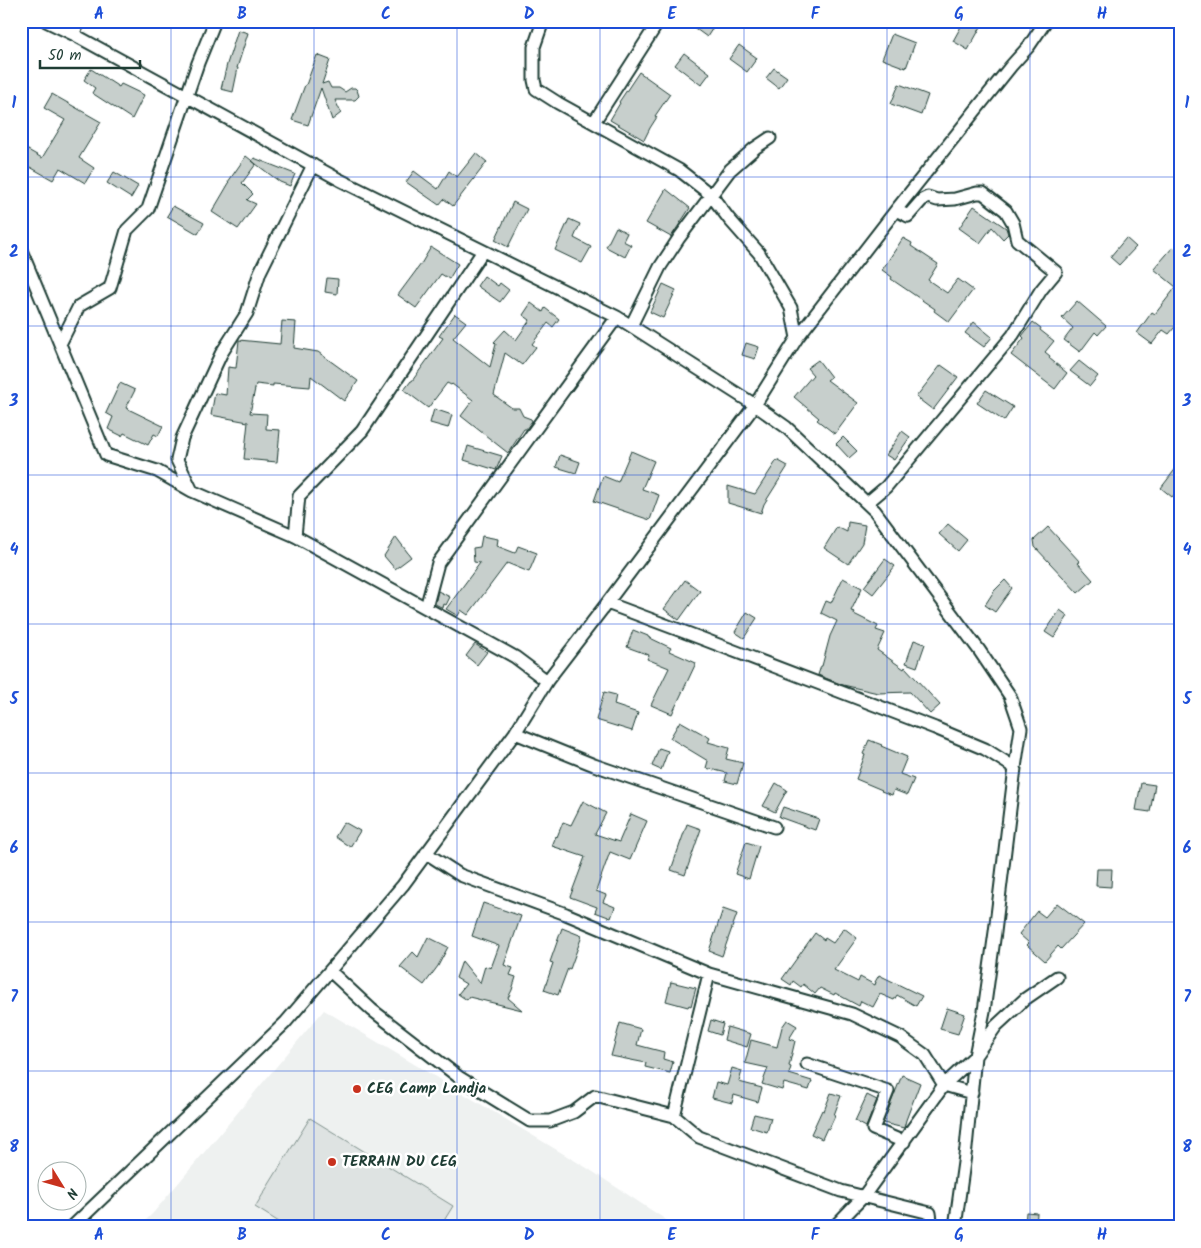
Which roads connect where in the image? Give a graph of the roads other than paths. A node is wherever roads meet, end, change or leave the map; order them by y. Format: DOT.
graph roads {
  1 [pos="46,21"];
  2 [pos="80,21"];
  3 [pos="215,21"];
  4 [pos="543,21"];
  5 [pos="659,21"];
  6 [pos="1046,21"];
  7 [pos="73,34"];
  8 [pos="187,97"];
  9 [pos="594,122"];
  10 [pos="770,138"];
  11 [pos="313,165"];
  12 [pos="711,195"];
  13 [pos="896,210"];
  14 [pos="21,250"];
  15 [pos="483,250"];
  16 [pos="617,317"];
  17 [pos="631,326"];
  18 [pos="797,338"];
  19 [pos="60,344"];
  20 [pos="755,405"];
  21 [pos="192,491"];
  22 [pos="867,503"];
  23 [pos="295,536"];
  24 [pos="607,603"];
  25 [pos="426,608"];
  26 [pos="547,680"];
  27 [pos="515,733"];
  28 [pos="1015,768"];
  29 [pos="774,827"];
  30 [pos="426,852"];
  31 [pos="330,970"];
  32 [pos="709,974"];
  33 [pos="1057,977"];
  34 [pos="976,1056"];
  35 [pos="807,1064"];
  36 [pos="944,1086"];
  37 [pos="972,1093"];
  38 [pos="674,1116"];
  39 [pos="904,1142"];
  40 [pos="863,1196"];
  41 [pos="72,1227"];
  42 [pos="834,1227"];
  43 [pos="932,1227"];
  44 [pos="955,1227"];
  1 -- 7 [label="street"];
  2 -- 7 [label="street"];
  3 -- 8 [label="street"];
  4 -- 9 [label="street"];
  5 -- 9 [label="street"];
  6 -- 13 [label="street"];
  7 -- 8 [label="street"];
  8 -- 11 [label="street"];
  8 -- 19 [label="street"];
  9 -- 12 [label="street"];
  10 -- 12 [label="street"];
  11 -- 15 [label="street"];
  11 -- 21 [label="street"];
  12 -- 17 [label="street"];
  12 -- 18 [label="street"];
  13 -- 18 [label="street"];
  13 -- 22 [label="street"];
  14 -- 19 [label="street"];
  15 -- 16 [label="street"];
  15 -- 23 [label="street"];
  16 -- 17 [label="street"];
  16 -- 25 [label="street"];
  17 -- 20 [label="street"];
  18 -- 20 [label="street"];
  19 -- 21 [label="street"];
  20 -- 22 [label="street"];
  20 -- 24 [label="street"];
  21 -- 23 [label="street"];
  22 -- 28 [label="street"];
  23 -- 25 [label="street"];
  24 -- 26 [label="street"];
  24 -- 28 [label="street"];
  25 -- 26 [label="street"];
  26 -- 27 [label="street"];
  27 -- 29 [label="street"];
  27 -- 30 [label="street"];
  28 -- 34 [label="street"];
  30 -- 31 [label="street"];
  30 -- 32 [label="street"];
  31 -- 38 [label="street"];
  31 -- 41 [label="street"];
  32 -- 36 [label="street"];
  32 -- 38 [label="street"];
  33 -- 34 [label="street"];
  34 -- 36 [label="street"];
  34 -- 37 [label="street"];
  35 -- 39 [label="street"];
  36 -- 37 [label="street"];
  36 -- 39 [label="street"];
  37 -- 44 [label="street"];
  38 -- 40 [label="street"];
  39 -- 40 [label="street"];
  40 -- 42 [label="street"];
  40 -- 43 [label="street"];
}
